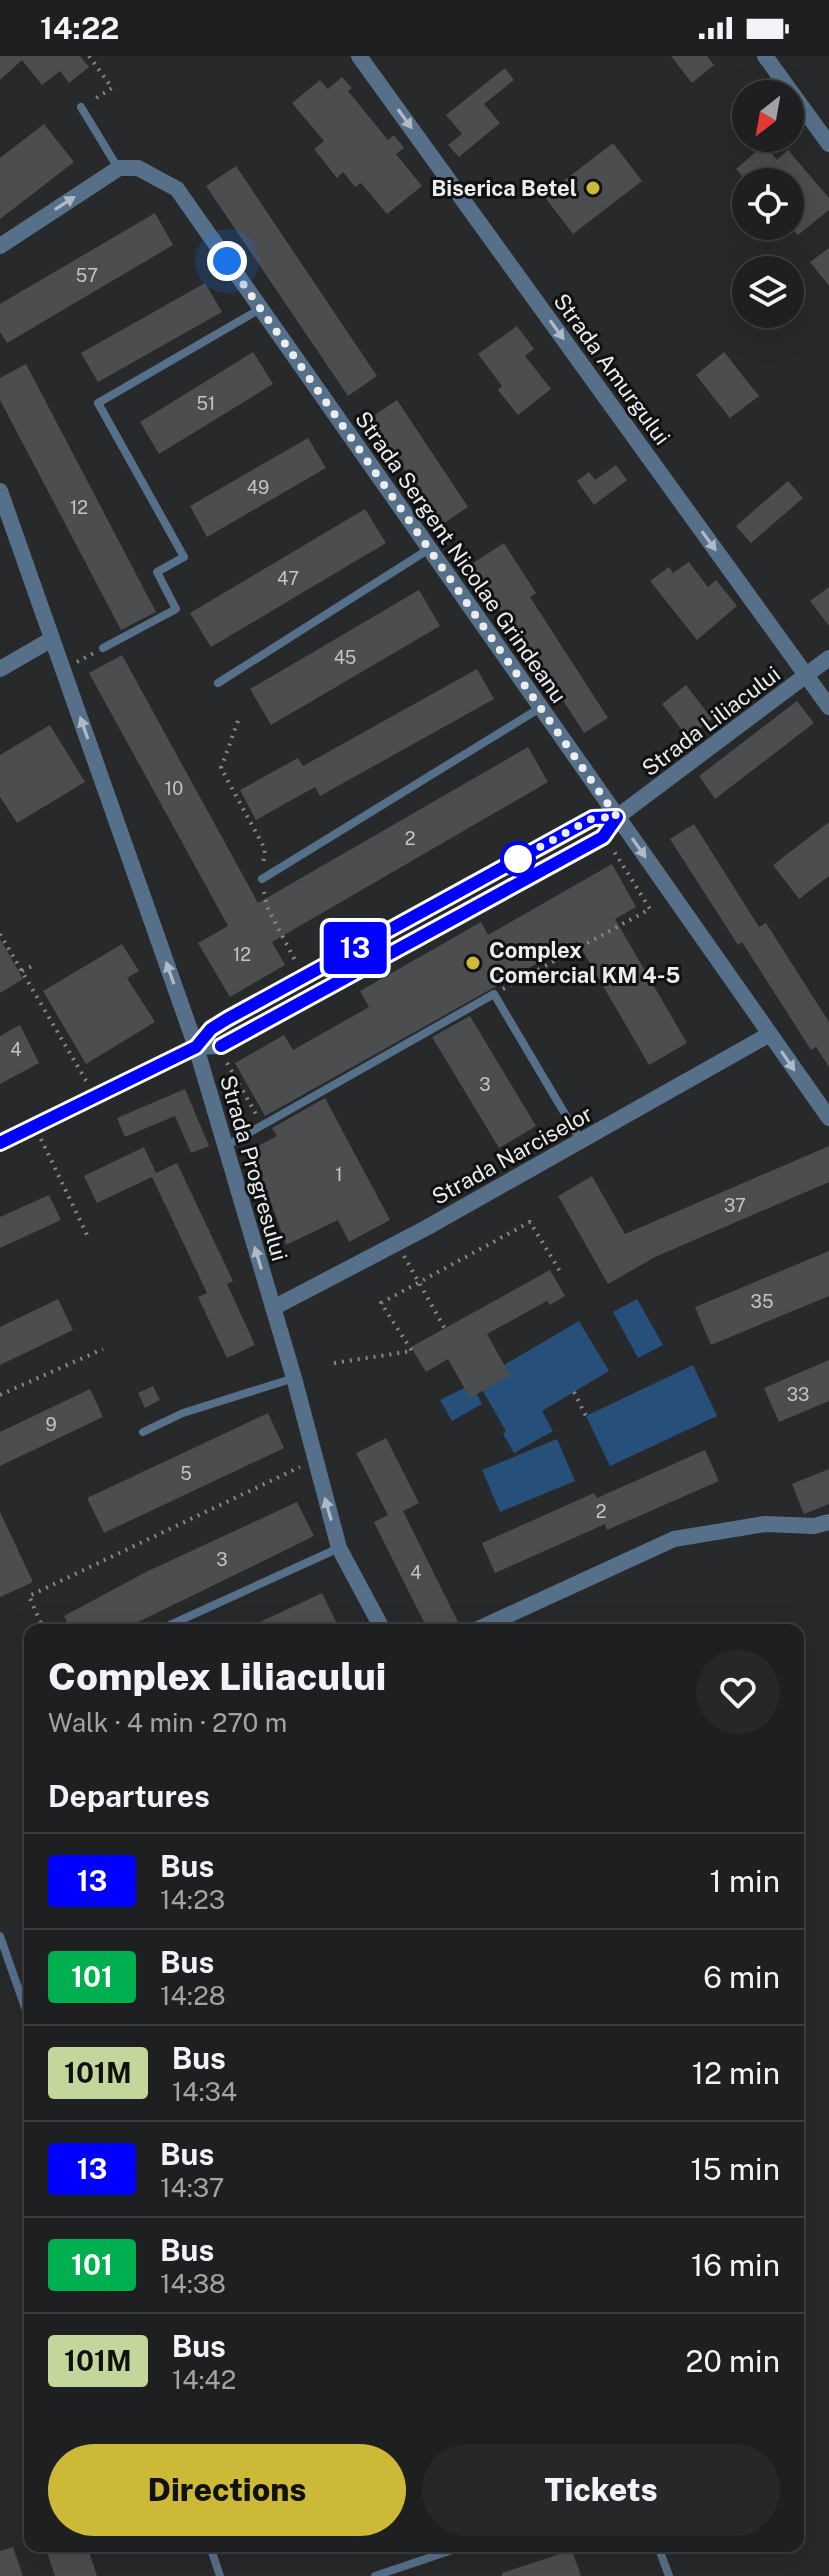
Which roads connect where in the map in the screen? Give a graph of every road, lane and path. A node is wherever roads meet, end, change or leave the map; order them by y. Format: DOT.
graph roads {
  1 [pos="89,56"];
  2 [pos="359,56"];
  3 [pos="765,56"];
  4 [pos="81,107"];
  5 [pos="829,144"];
  6 [pos="119,168"];
  7 [pos="0,246"];
  8 [pos="260,309"];
  9 [pos="0,491"];
  10 [pos="429,549"];
  11 [pos="52,639"];
  12 [pos="103,648"];
  13 [pos="829,658"];
  14 [pos="0,669"];
  15 [pos="63,670"];
  16 [pos="807,677"];
  17 [pos="218,683"];
  18 [pos="829,707"];
  19 [pos="540,708"];
  20 [pos="238,721"];
  21 [pos="617,817"];
  22 [pos="598,855"];
  23 [pos="262,879"];
  24 [pos="0,934"];
  25 [pos="32,966"];
  26 [pos="22,971"];
  27 [pos="304,976"];
  28 [pos="494,994"];
  29 [pos="770,1034"];
  30 [pos="196,1047"];
  31 [pos="224,1057"];
  32 [pos="95,1097"];
  33 [pos="829,1118"];
  34 [pos="35,1126"];
  35 [pos="262,1126"];
  36 [pos="581,1142"];
  37 [pos="0,1143"];
  38 [pos="224,1147"];
  39 [pos="89,1239"];
  40 [pos="397,1243"];
  41 [pos="561,1273"];
  42 [pos="420,1282"];
  43 [pos="273,1308"];
  44 [pos="445,1329"];
  45 [pos="103,1349"];
  46 [pos="334,1363"];
  47 [pos="294,1378"];
  48 [pos="574,1392"];
  49 [pos="0,1395"];
  50 [pos="586,1416"];
  51 [pos="143,1432"];
  52 [pos="314,1460"];
  53 [pos="829,1522"];
  54 [pos="339,1548"];
  55 [pos="41,1624"];
  56 [pos="172,1624"];
  57 [pos="380,1624"];
  58 [pos="489,1624"];
  59 [pos="0,1936"];
  60 [pos="24,2005"];
  61 [pos="212,2552"];
  62 [pos="446,2552"];
  63 [pos="660,2552"];
  64 [pos="220,2576"];
  65 [pos="375,2576"];
  66 [pos="669,2576"];
  1 -- 4 [label="path"];
  2 -- 16 [label="street, Strada Amurgului, one-way"];
  3 -- 5 [label="street"];
  4 -- 6 [label="lane"];
  7 -- 6 [label="street, one-way"];
  6 -- 8 [label="street, Strada Sergent Nicolae Grindeanu"];
  8 -- 10 [label="street, Strada Sergent Nicolae Grindeanu"];
  8 -- 12 [label="lane"];
  9 -- 11 [label="street, Strada Progresului"];
  10 -- 17 [label="lane"];
  10 -- 19 [label="street, Strada Sergent Nicolae Grindeanu"];
  11 -- 14 [label="street"];
  11 -- 15 [label="street, Strada Progresului"];
  12 -- 15 [label="path"];
  13 -- 16 [label="street, Strada Liliacului"];
  30 -- 15 [label="street, Strada Progresului, one-way"];
  16 -- 18 [label="street, Strada Amurgului"];
  16 -- 21 [label="street, Strada Liliacului"];
  19 -- 21 [label="street, Strada Sergent Nicolae Grindeanu"];
  19 -- 23 [label="lane"];
  20 -- 23 [label="path"];
  21 -- 27 [label="street"];
  21 -- 29 [label="street, Strada Sergent Nicolae Grindeanu, one-way"];
  21 -- 30 [label="street, Strada Liliacului"];
  22 -- 28 [label="path"];
  23 -- 27 [label="path"];
  24 -- 26 [label="path"];
  25 -- 26 [label="path"];
  26 -- 32 [label="path"];
  27 -- 30 [label="street"];
  28 -- 35 [label="lane"];
  28 -- 36 [label="lane"];
  29 -- 33 [label="street, Strada Sergent Nicolae Grindeanu, one-way"];
  29 -- 36 [label="street, Strada Narciselor"];
  30 -- 32 [label="street"];
  30 -- 38 [label="street, Strada Progresului"];
  31 -- 35 [label="path"];
  32 -- 34 [label="street"];
  34 -- 37 [label="street"];
  34 -- 39 [label="path"];
  35 -- 38 [label="lane"];
  36 -- 40 [label="street, Strada Narciselor"];
  43 -- 38 [label="street, Strada Progresului, one-way"];
  40 -- 42 [label="path"];
  40 -- 43 [label="street, Strada Narciselor"];
  41 -- 42 [label="path"];
  42 -- 44 [label="path"];
  42 -- 46 [label="path"];
  43 -- 47 [label="street, Strada Progresului"];
  45 -- 49 [label="path"];
  47 -- 51 [label="lane"];
  47 -- 52 [label="street, Strada Progresului"];
  48 -- 50 [label="path"];
  54 -- 52 [label="street, Strada Progresului, one-way"];
  52 -- 55 [label="path"];
  53 -- 58 [label="street"];
  54 -- 56 [label="lane"];
  54 -- 57 [label="street, Strada Progresului"];
  59 -- 60 [label="lane"];
  61 -- 64 [label="lane"];
  62 -- 65 [label="lane"];
  63 -- 66 [label="lane"];
}
